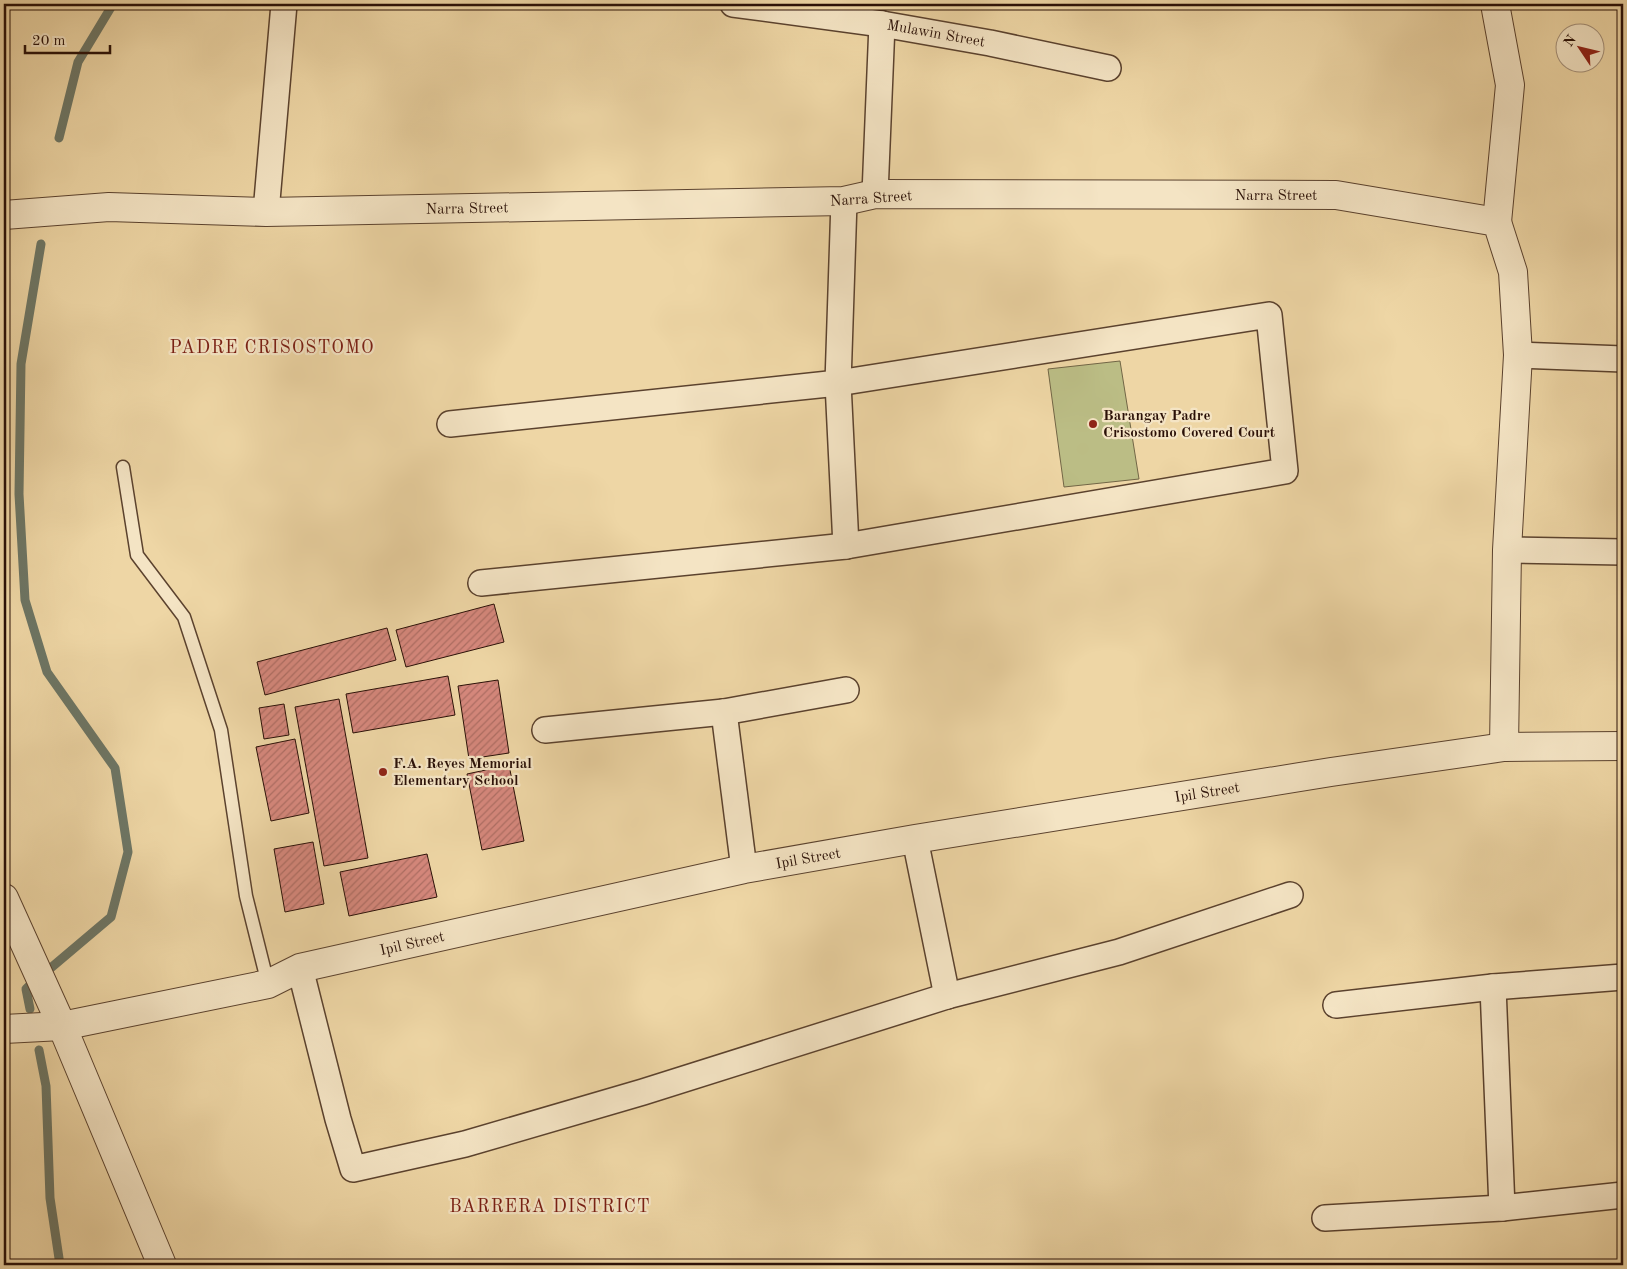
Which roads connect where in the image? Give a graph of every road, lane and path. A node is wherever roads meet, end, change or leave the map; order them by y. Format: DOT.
graph roads {
  1 [pos="284,4"];
  2 [pos="733,4"];
  3 [pos="1495,4"];
  4 [pos="882,24"];
  5 [pos="1108,68"];
  6 [pos="875,194"];
  7 [pos="844,201"];
  8 [pos="266,212"];
  9 [pos="4,215"];
  10 [pos="1497,222"];
  11 [pos="1518,355"];
  12 [pos="1623,359"];
  13 [pos="838,383"];
  14 [pos="450,424"];
  15 [pos="123,466"];
  16 [pos="846,546"];
  17 [pos="1507,550"];
  18 [pos="1623,552"];
  19 [pos="481,583"];
  20 [pos="846,690"];
  21 [pos="724,712"];
  22 [pos="544,730"];
  23 [pos="1623,746"];
  24 [pos="1504,747"];
  25 [pos="915,840"];
  26 [pos="744,869"];
  27 [pos="1290,895"];
  28 [pos="4,898"];
  29 [pos="300,968"];
  30 [pos="1623,977"];
  31 [pos="268,984"];
  32 [pos="1493,988"];
  33 [pos="947,996"];
  34 [pos="1336,1005"];
  35 [pos="62,1026"];
  36 [pos="5,1034"];
  37 [pos="1623,1195"];
  38 [pos="1502,1208"];
  39 [pos="1325,1218"];
  40 [pos="162,1265"];
  1 -- 8 [label="street"];
  2 -- 4 [label="street, Mulawin Street"];
  3 -- 10 [label="street"];
  4 -- 5 [label="street, Mulawin Street"];
  4 -- 6 [label="street"];
  6 -- 7 [label="street, Narra Street"];
  6 -- 10 [label="street, Narra Street"];
  7 -- 8 [label="street, Narra Street"];
  7 -- 13 [label="street"];
  8 -- 9 [label="street, Narra Street"];
  10 -- 11 [label="street"];
  11 -- 12 [label="street"];
  11 -- 17 [label="street"];
  13 -- 14 [label="street"];
  13 -- 16 [label="street"];
  13 -- 16 [label="street"];
  15 -- 31 [label="lane"];
  16 -- 19 [label="street"];
  17 -- 18 [label="street"];
  17 -- 24 [label="street"];
  20 -- 21 [label="street"];
  21 -- 22 [label="street"];
  21 -- 26 [label="street"];
  23 -- 24 [label="street, Ipil Street"];
  24 -- 25 [label="street, Ipil Street"];
  25 -- 26 [label="street, Ipil Street"];
  25 -- 33 [label="street"];
  26 -- 29 [label="street, Ipil Street"];
  27 -- 33 [label="street"];
  28 -- 35 [label="street"];
  29 -- 31 [label="street, Ipil Street"];
  29 -- 33 [label="street"];
  30 -- 32 [label="street"];
  31 -- 35 [label="street, Ipil Street"];
  32 -- 34 [label="street"];
  32 -- 38 [label="street"];
  35 -- 36 [label="street, Ipil Street"];
  35 -- 40 [label="street"];
  37 -- 38 [label="street"];
  38 -- 39 [label="street"];
}
